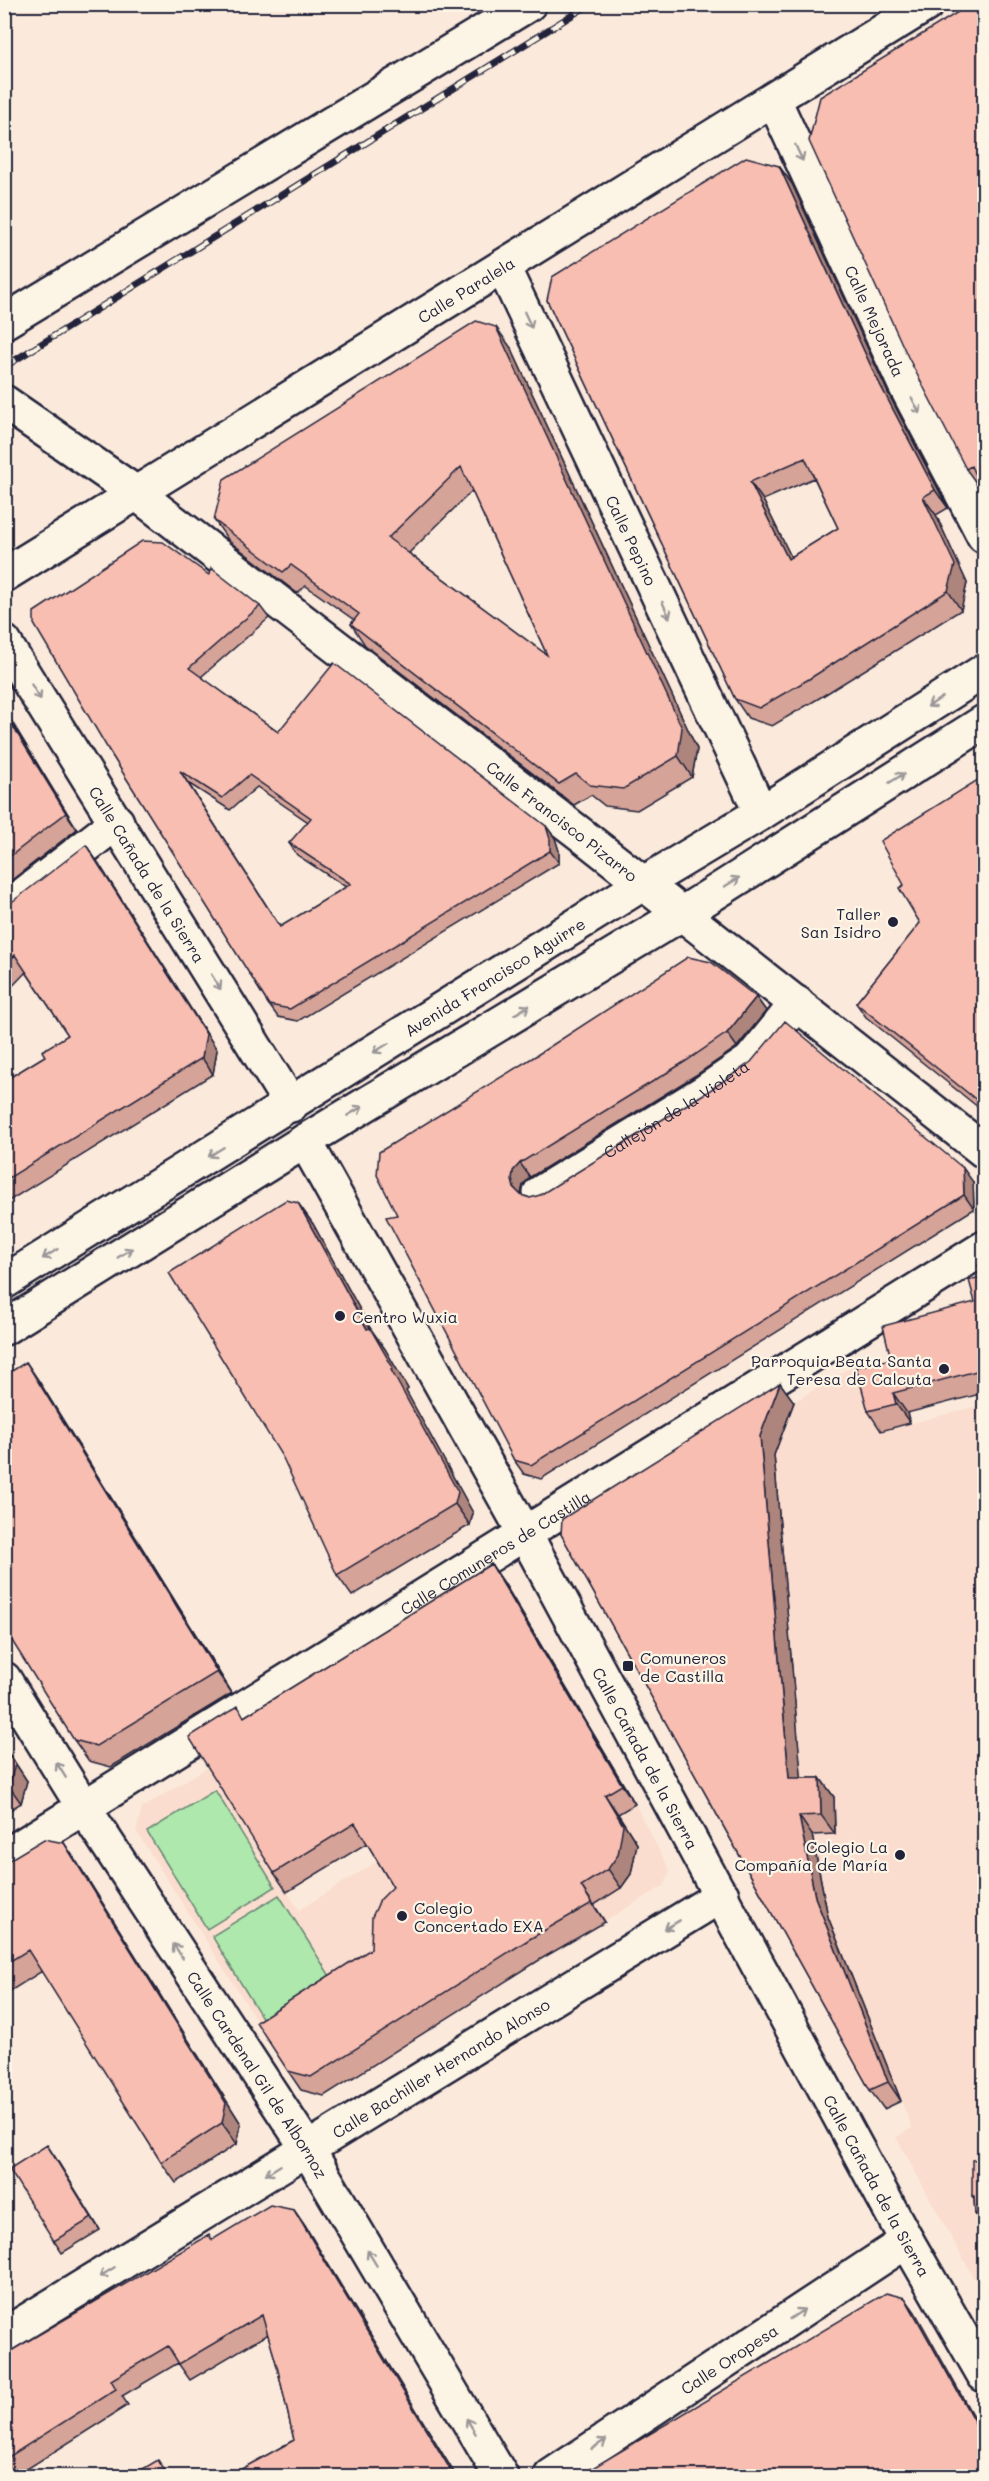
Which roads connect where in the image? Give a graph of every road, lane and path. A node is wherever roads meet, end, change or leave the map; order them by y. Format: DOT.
graph roads {
  1 [pos="529,4"];
  2 [pos="927,4"];
  3 [pos="774,100"];
  4 [pos="503,267"];
  5 [pos="4,322"];
  6 [pos="4,402"];
  7 [pos="136,493"];
  8 [pos="984,536"];
  9 [pos="4,575"];
  10 [pos="4,642"];
  11 [pos="984,670"];
  12 [pos="984,723"];
  13 [pos="761,813"];
  14 [pos="117,822"];
  15 [pos="644,883"];
  16 [pos="4,909"];
  17 [pos="683,913"];
  18 [pos="797,1003"];
  19 [pos="291,1105"];
  20 [pos="304,1141"];
  21 [pos="984,1151"];
  22 [pos="540,1193"];
  23 [pos="984,1248"];
  24 [pos="4,1282"];
  25 [pos="4,1328"];
  26 [pos="524,1532"];
  27 [pos="4,1679"];
  28 [pos="84,1808"];
  29 [pos="4,1857"];
  30 [pos="722,1894"];
  31 [pos="307,2148"];
  32 [pos="907,2241"];
  33 [pos="4,2335"];
  34 [pos="984,2375"];
  35 [pos="501,2476"];
  36 [pos="550,2476"];
  1 -- 5 [label="street"];
  2 -- 3 [label="street, Calle Paralela"];
  3 -- 4 [label="street, Calle Paralela"];
  3 -- 8 [label="street, Calle Mejorada, one-way"];
  4 -- 7 [label="street, Calle Paralela"];
  4 -- 13 [label="street, Calle Pepino, one-way"];
  6 -- 7 [label="street, Calle Francisco Pizarro"];
  7 -- 9 [label="street, Calle Paralela"];
  7 -- 15 [label="street, Calle Francisco Pizarro"];
  10 -- 14 [label="street, Calle Cañada de la Sierra, one-way"];
  11 -- 13 [label="street, Avenida Francisco Aguirre, one-way"];
  17 -- 12 [label="street, one-way"];
  13 -- 15 [label="street, Avenida Francisco Aguirre"];
  14 -- 16 [label="street"];
  14 -- 19 [label="street, Calle Cañada de la Sierra, one-way"];
  15 -- 17 [label="street, Calle Francisco Pizarro"];
  15 -- 19 [label="street, Avenida Francisco Aguirre, one-way"];
  17 -- 18 [label="street, Calle Francisco Pizarro"];
  20 -- 17 [label="street, one-way"];
  18 -- 21 [label="street, Calle Francisco Pizarro"];
  18 -- 22 [label="street, Callejón de la Violeta"];
  19 -- 24 [label="street, Avenida Francisco Aguirre, one-way"];
  25 -- 20 [label="street, one-way"];
  20 -- 26 [label="street, Calle Cañada de la Sierra"];
  23 -- 26 [label="street, Calle Comuneros de Castilla"];
  26 -- 28 [label="street, Calle Comuneros de Castilla"];
  26 -- 30 [label="street, Calle Cañada de la Sierra"];
  28 -- 27 [label="street, Calle Cardenal Gil de Albornoz, one-way"];
  28 -- 29 [label="street, Calle Comuneros de Castilla"];
  31 -- 28 [label="street, Calle Cardenal Gil de Albornoz, one-way"];
  30 -- 31 [label="street, Calle Bachiller Hernando Alonso, one-way"];
  30 -- 32 [label="street, Calle Cañada de la Sierra"];
  31 -- 33 [label="street, Calle Bachiller Hernando Alonso, one-way"];
  35 -- 31 [label="street, Calle Cardenal Gil de Albornoz, one-way"];
  32 -- 34 [label="street, Calle Cañada de la Sierra"];
  36 -- 32 [label="street, Calle Oropesa, one-way"];
}
